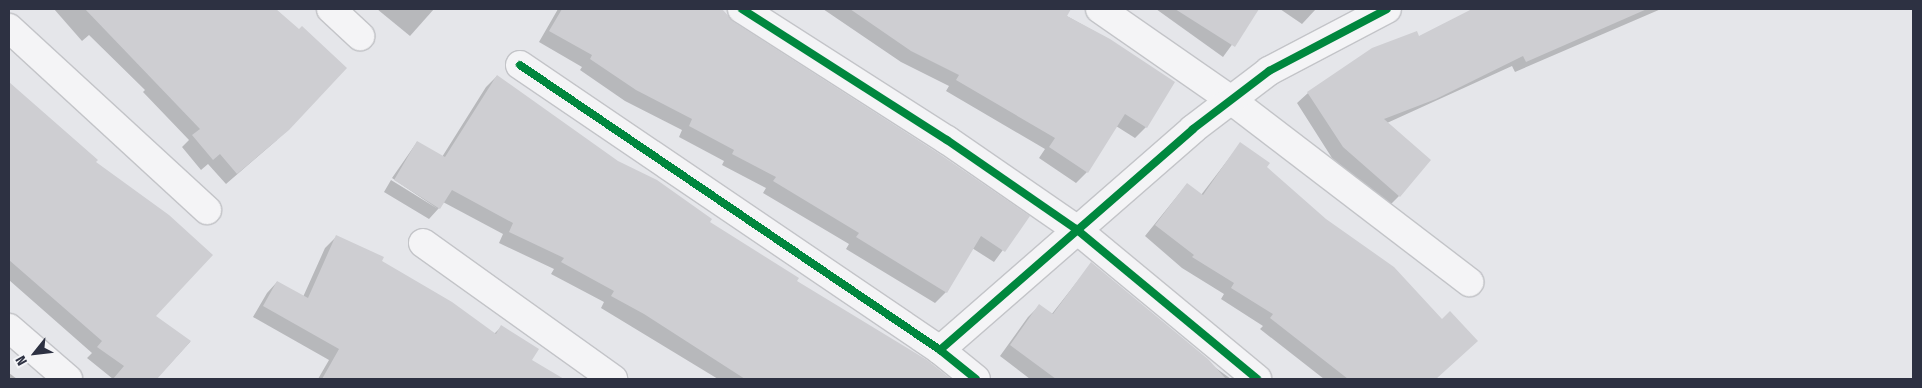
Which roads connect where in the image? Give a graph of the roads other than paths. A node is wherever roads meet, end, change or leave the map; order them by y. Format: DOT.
graph roads {
  1 [pos="331,9"];
  2 [pos="742,9"];
  3 [pos="1100,9"];
  4 [pos="1388,9"];
  5 [pos="9,28"];
  6 [pos="360,36"];
  7 [pos="520,65"];
  8 [pos="1231,100"];
  9 [pos="208,210"];
  10 [pos="1076,229"];
  11 [pos="423,243"];
  12 [pos="1469,282"];
  13 [pos="9,328"];
  14 [pos="940,350"];
  15 [pos="68,379"];
  16 [pos="613,379"];
  17 [pos="976,379"];
  18 [pos="1257,379"];
  1 -- 6 [label="street"];
  2 -- 10 [label="street"];
  3 -- 8 [label="street"];
  4 -- 8 [label="street"];
  5 -- 9 [label="street"];
  7 -- 14 [label="street"];
  8 -- 10 [label="street"];
  8 -- 12 [label="street"];
  10 -- 14 [label="street"];
  10 -- 18 [label="street"];
  11 -- 16 [label="street"];
  13 -- 15 [label="street"];
  14 -- 17 [label="street"];
}
